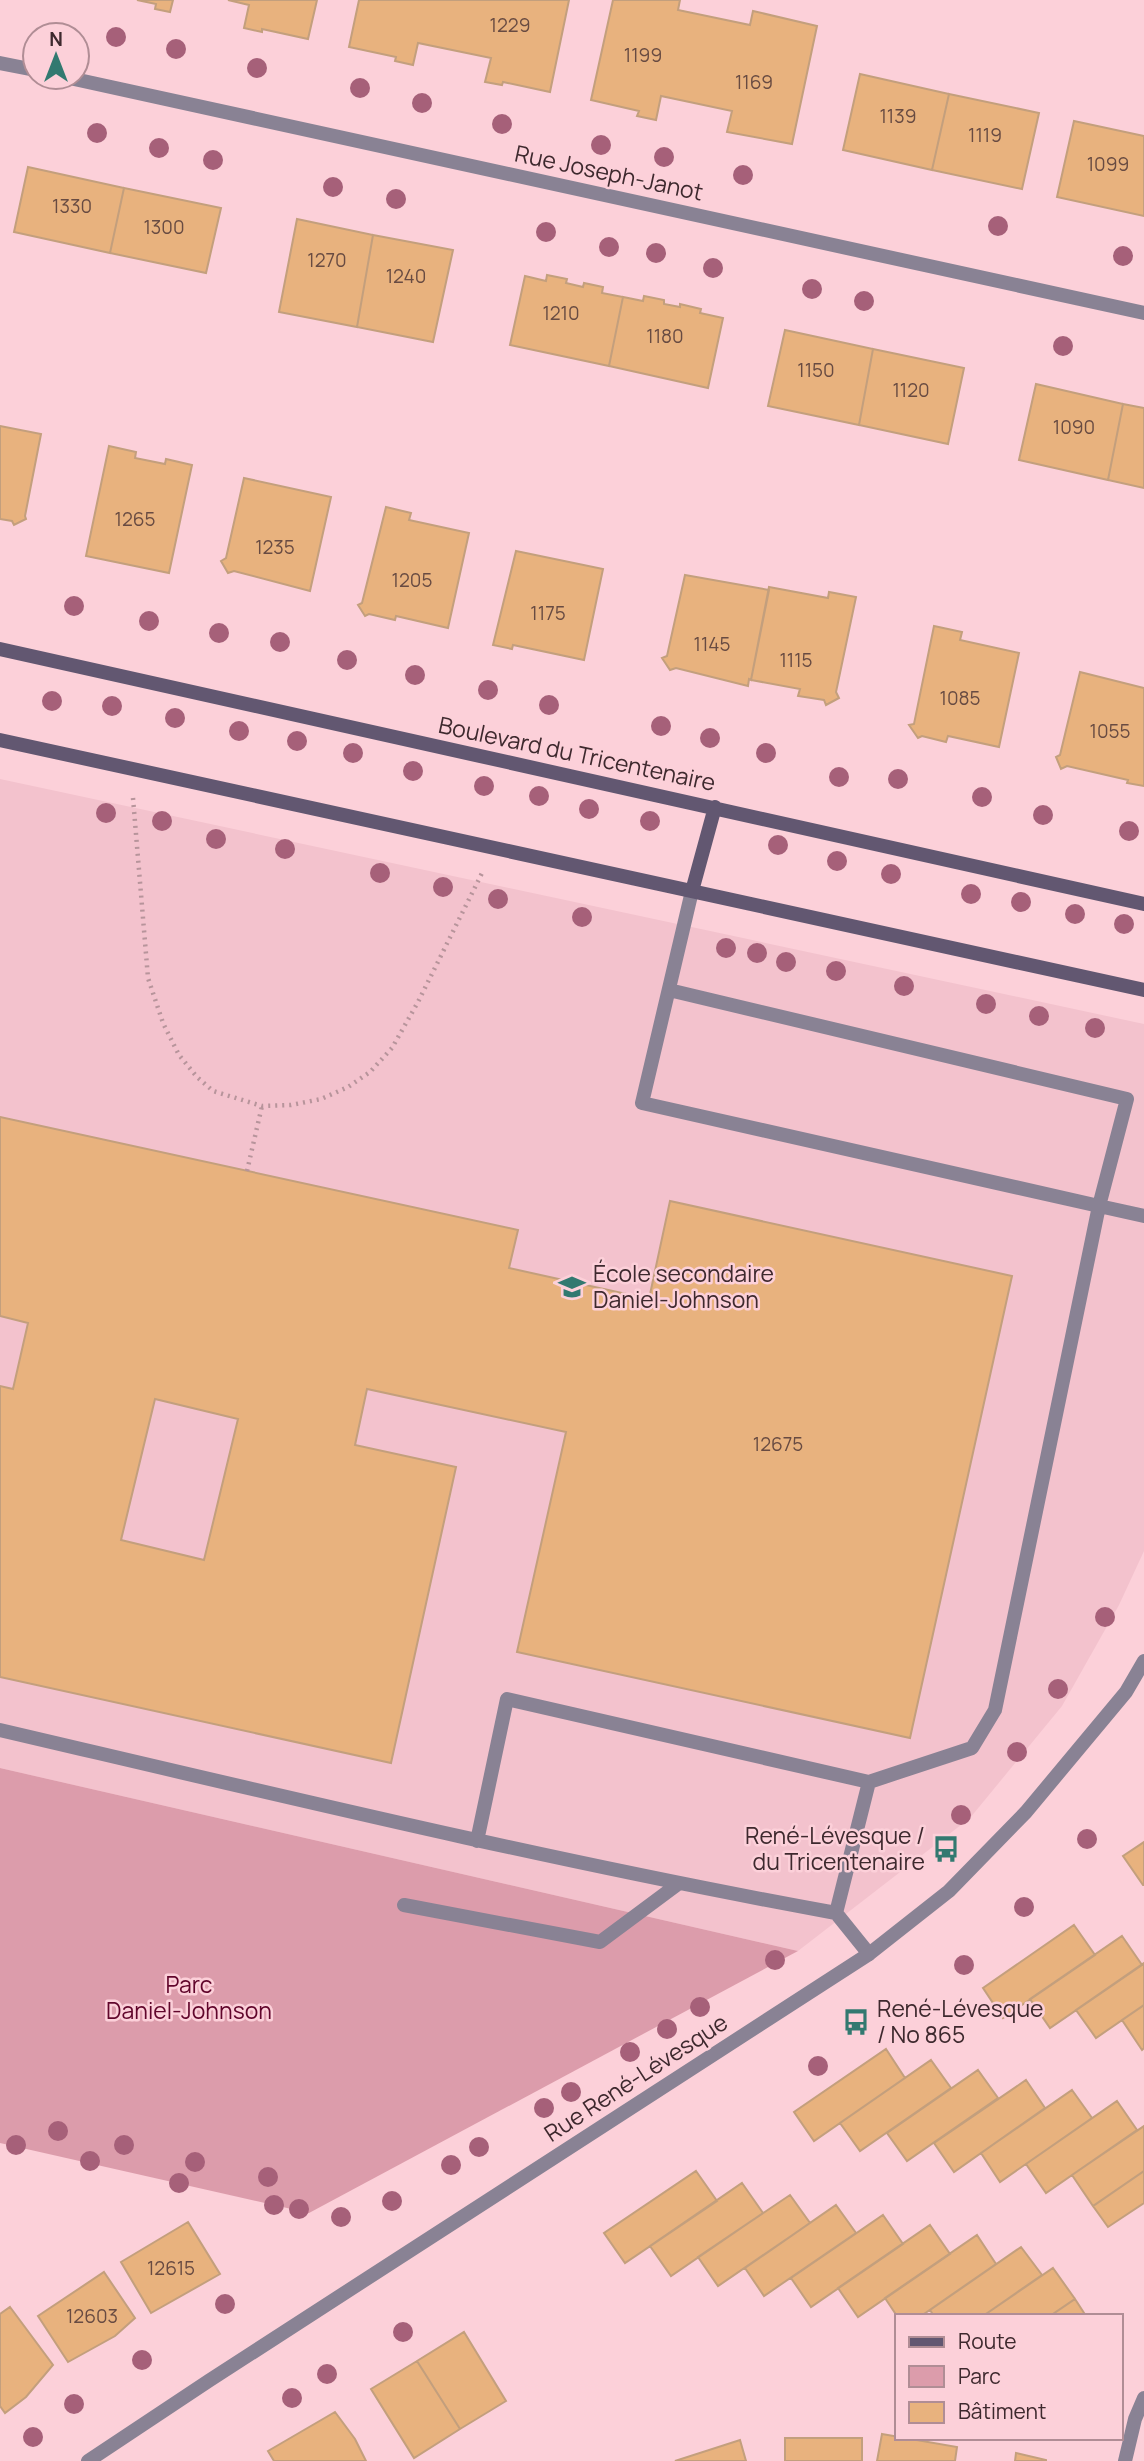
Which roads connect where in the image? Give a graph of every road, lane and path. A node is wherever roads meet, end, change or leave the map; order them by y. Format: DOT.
graph roads {
  1 [pos="0,63"];
  2 [pos="21,67"];
  3 [pos="91,83"];
  4 [pos="1144,313"];
  5 [pos="0,649"];
  6 [pos="0,740"];
  7 [pos="131,769"];
  8 [pos="715,807"];
  9 [pos="495,849"];
  10 [pos="692,891"];
  11 [pos="1144,904"];
  12 [pos="669,990"];
  13 [pos="1144,990"];
  14 [pos="262,1106"];
  15 [pos="247,1171"];
  16 [pos="1099,1206"];
  17 [pos="1144,1216"];
  18 [pos="1144,1661"];
  19 [pos="0,1730"];
  20 [pos="869,1782"];
  21 [pos="477,1841"];
  22 [pos="678,1884"];
  23 [pos="404,1905"];
  24 [pos="836,1913"];
  25 [pos="869,1954"];
  26 [pos="1144,2398"];
  27 [pos="88,2461"];
  28 [pos="1125,2461"];
  1 -- 2 [label="street"];
  3 -- 4 [label="street, Rue Joseph-Janot"];
  5 -- 8 [label="street, Boulevard du Tricentenaire"];
  6 -- 7 [label="street"];
  7 -- 9 [label="street"];
  7 -- 14 [label="path"];
  8 -- 10 [label="street"];
  8 -- 11 [label="street, Boulevard du Tricentenaire"];
  9 -- 10 [label="street"];
  9 -- 14 [label="path"];
  10 -- 12 [label="street"];
  10 -- 13 [label="street"];
  12 -- 16 [label="street"];
  12 -- 16 [label="street"];
  14 -- 15 [label="path"];
  16 -- 17 [label="street"];
  16 -- 20 [label="street"];
  18 -- 25 [label="street, Rue René-Lévesque"];
  19 -- 21 [label="street"];
  20 -- 21 [label="street"];
  20 -- 24 [label="street"];
  21 -- 22 [label="street"];
  22 -- 23 [label="street"];
  22 -- 24 [label="street"];
  24 -- 25 [label="street"];
  25 -- 27 [label="street, Rue René-Lévesque"];
  26 -- 28 [label="street"];
}
